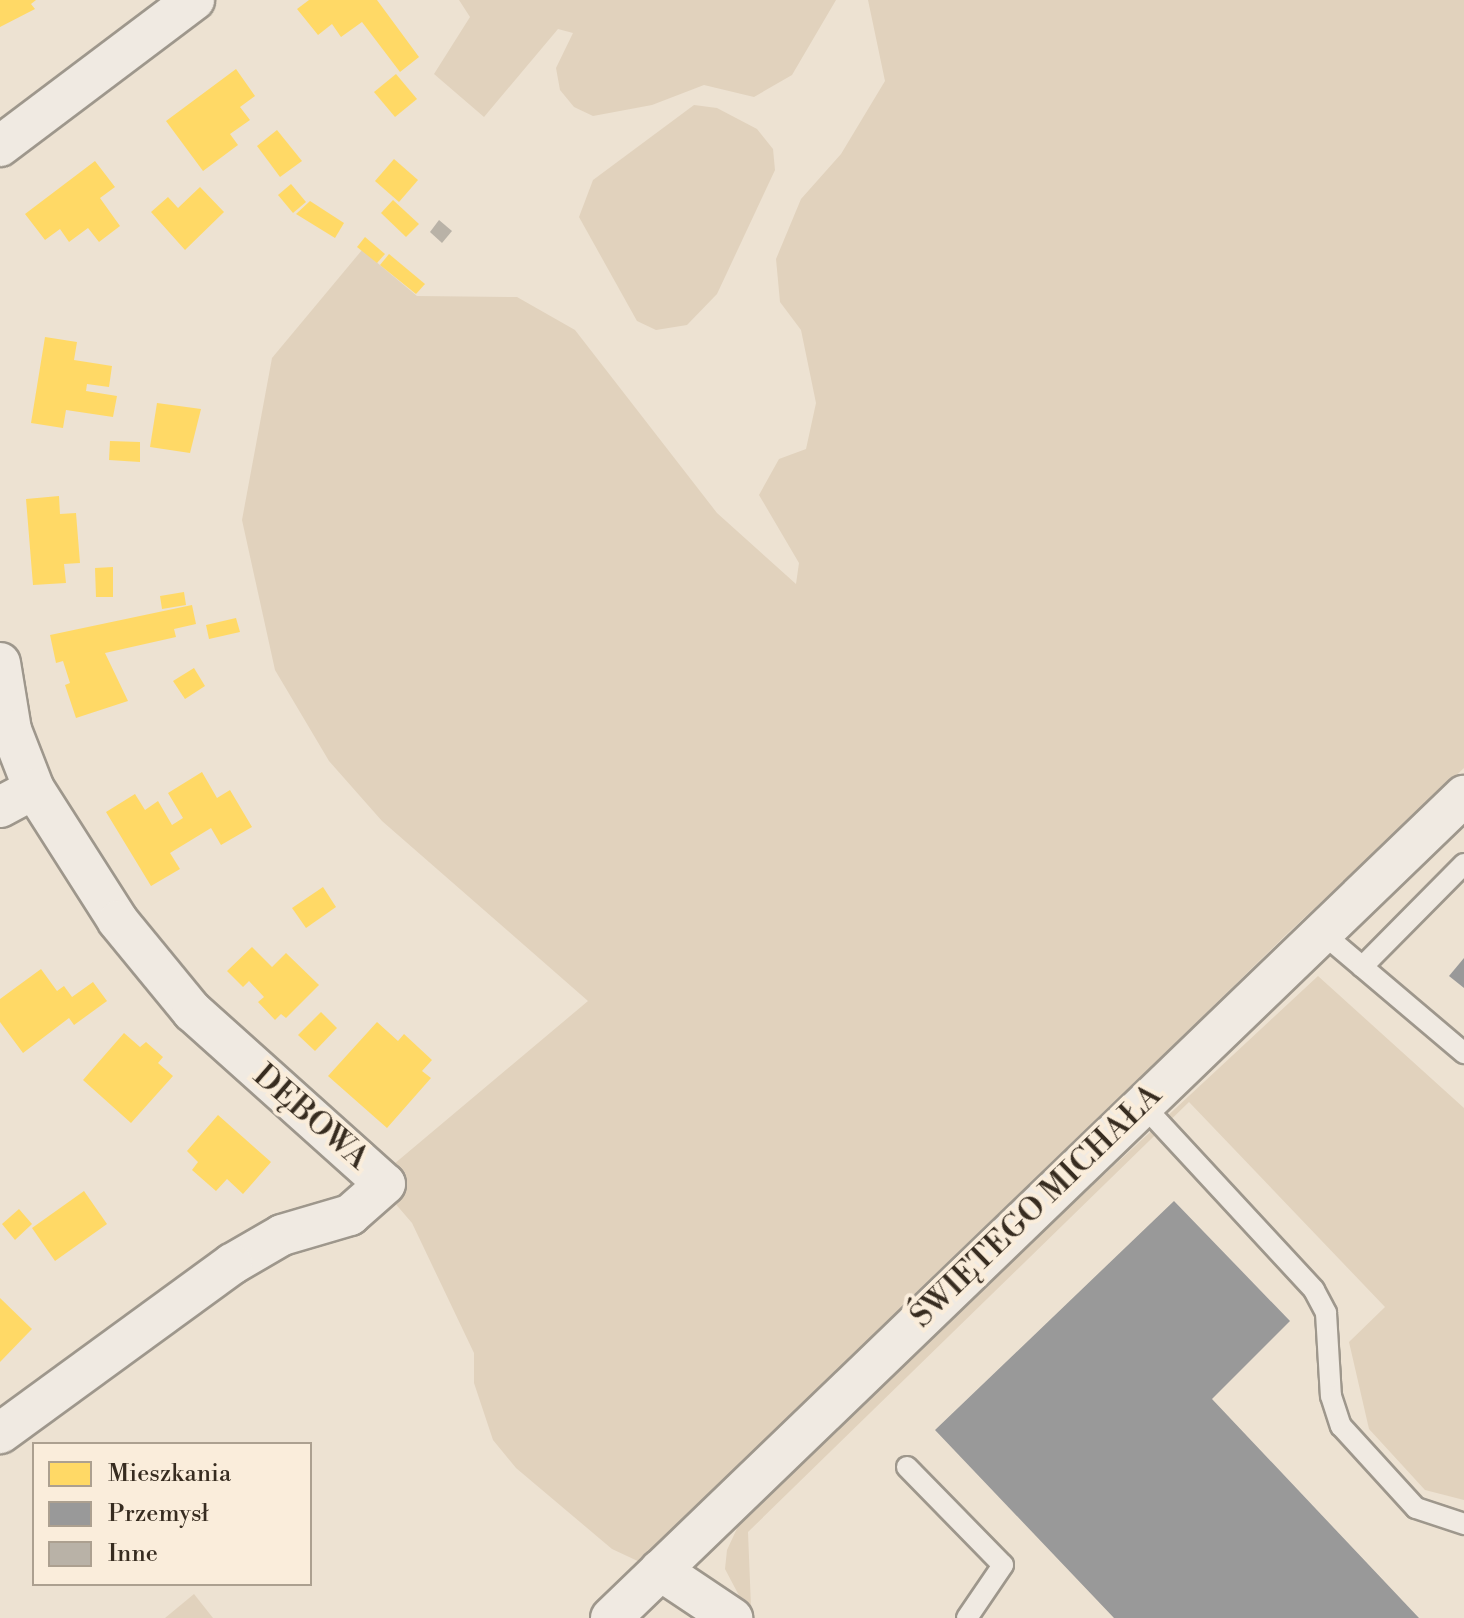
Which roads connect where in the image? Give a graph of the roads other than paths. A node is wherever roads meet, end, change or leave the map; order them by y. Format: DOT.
graph roads {
  1 [pos="194,0"];
  2 [pos="0,146"];
  3 [pos="0,663"];
  4 [pos="1464,796"];
  5 [pos="17,798"];
  6 [pos="1464,864"];
  7 [pos="1320,931"];
  8 [pos="1362,967"];
  9 [pos="1464,1053"];
  10 [pos="1142,1104"];
  11 [pos="0,1433"];
  12 [pos="907,1467"];
  13 [pos="1464,1524"];
  14 [pos="660,1570"];
  15 [pos="611,1618"];
  16 [pos="732,1618"];
  17 [pos="967,1618"];
  1 -- 2 [label="street"];
  3 -- 5 [label="street, DĘBOWA"];
  4 -- 7 [label="street, ŚWIĘTEGO MICHAŁA"];
  5 -- 11 [label="street, DĘBOWA"];
  6 -- 8 [label="lane"];
  7 -- 8 [label="lane"];
  7 -- 10 [label="street, ŚWIĘTEGO MICHAŁA"];
  8 -- 9 [label="lane"];
  10 -- 13 [label="lane"];
  10 -- 14 [label="street, ŚWIĘTEGO MICHAŁA"];
  12 -- 17 [label="lane"];
  14 -- 15 [label="street, ŚWIĘTEGO MICHAŁA"];
  14 -- 16 [label="street"];
}
